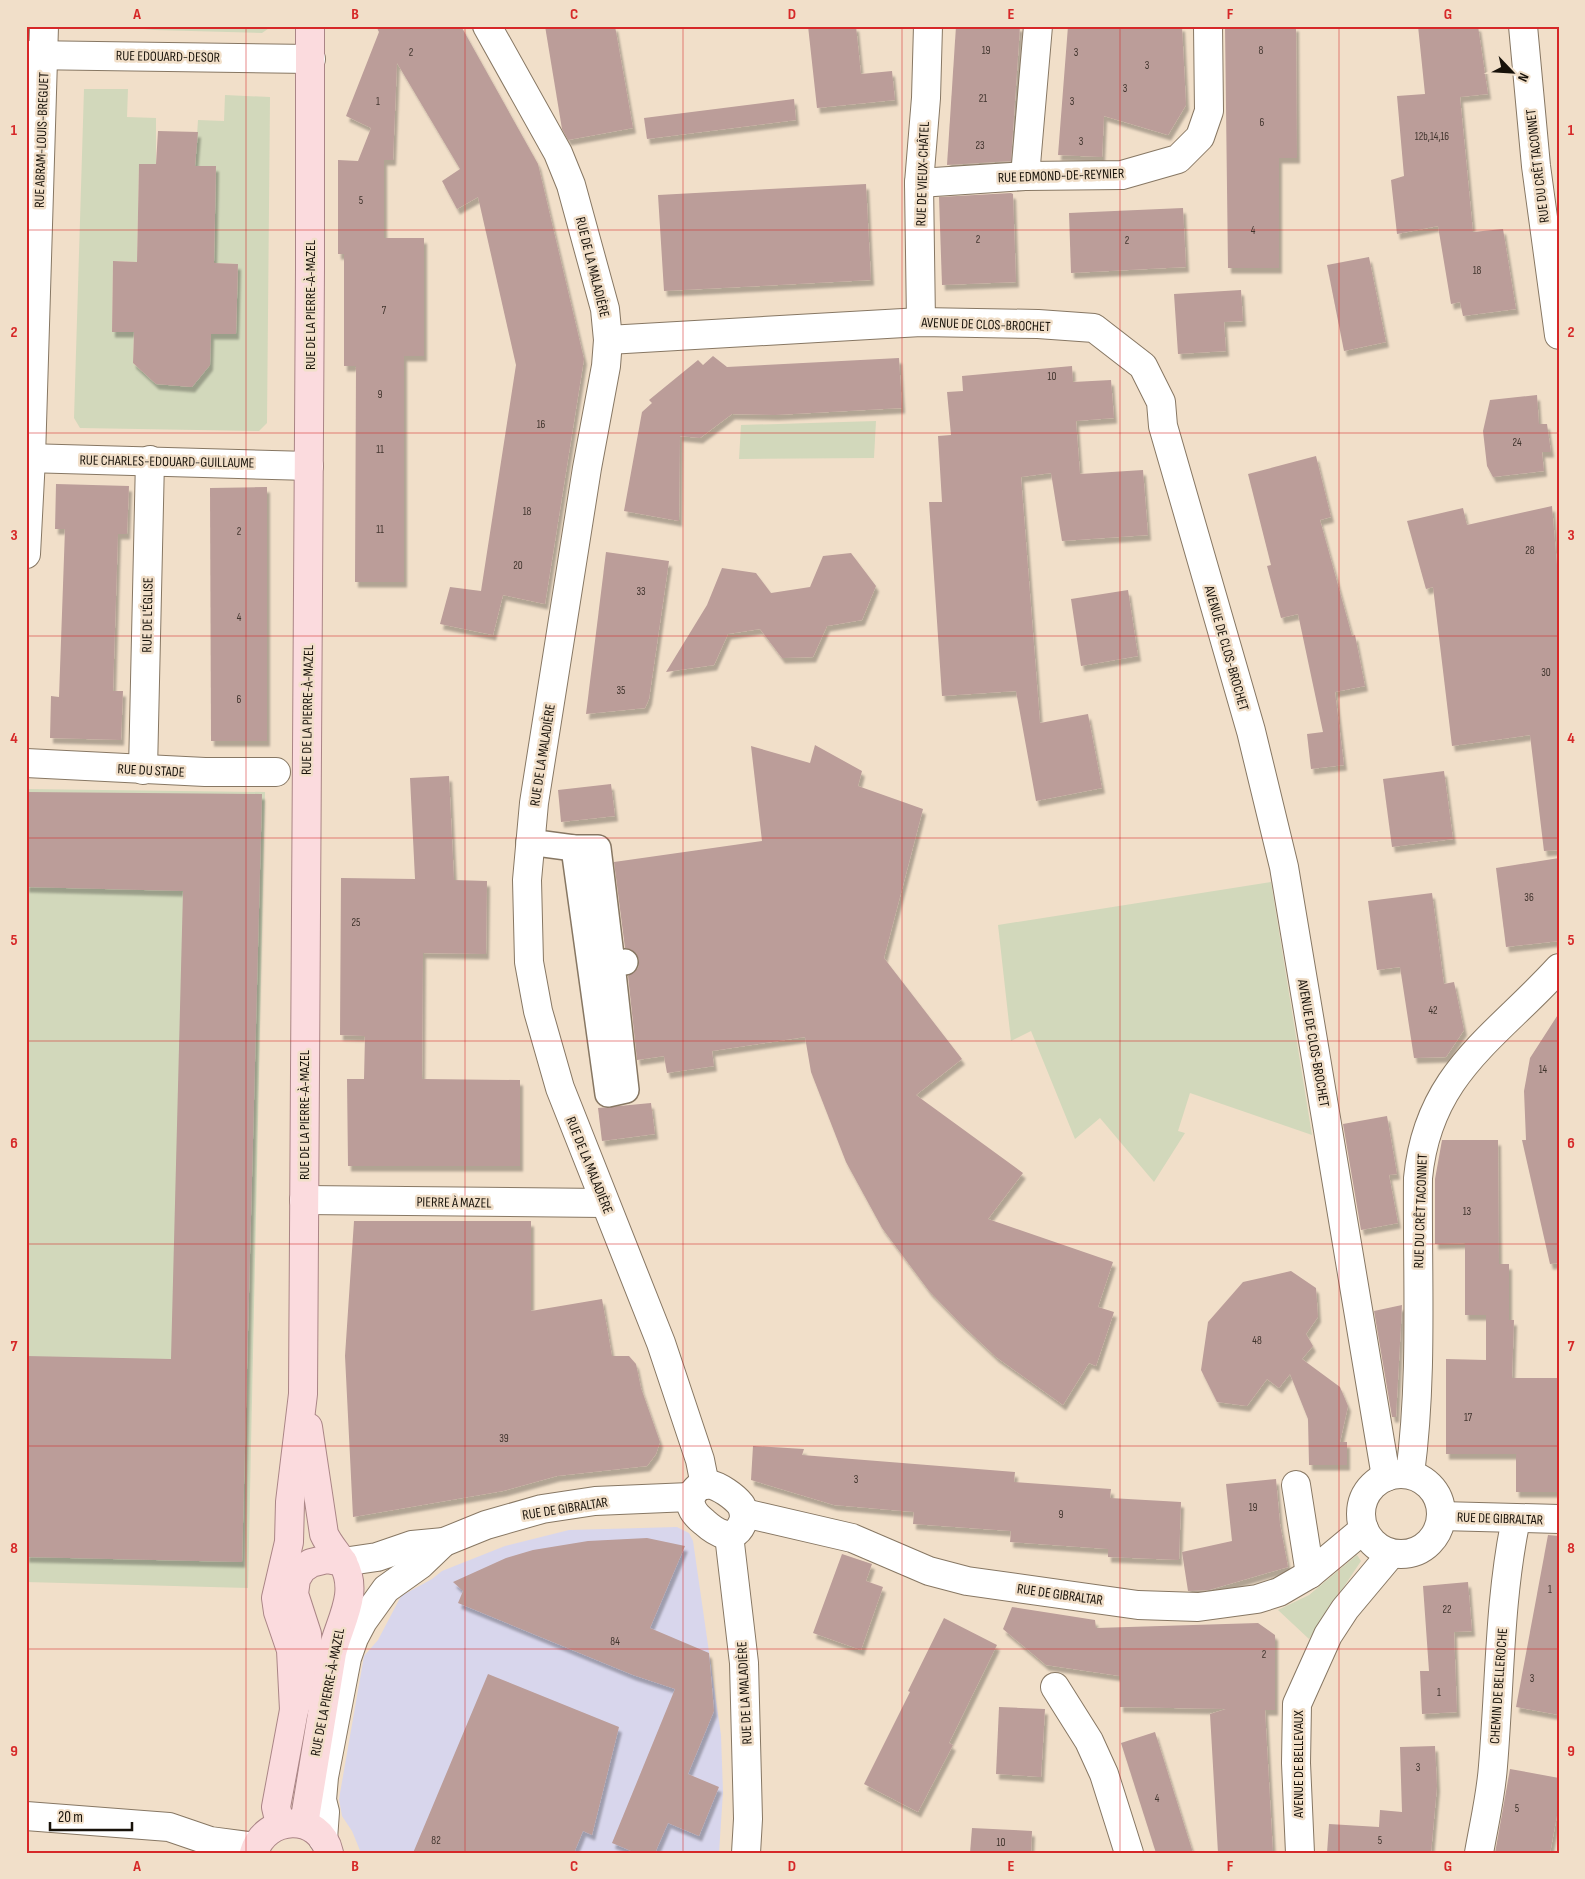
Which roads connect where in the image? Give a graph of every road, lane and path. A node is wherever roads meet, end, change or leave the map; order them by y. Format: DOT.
graph roads {
  1 [pos="44,26"];
  2 [pos="310,26"];
  3 [pos="487,26"];
  4 [pos="928,26"];
  5 [pos="1038,26"];
  6 [pos="1208,26"];
  7 [pos="1523,26"];
  8 [pos="35,55"];
  9 [pos="311,59"];
  10 [pos="1025,176"];
  11 [pos="919,182"];
  12 [pos="921,322"];
  13 [pos="1559,335"];
  14 [pos="608,340"];
  15 [pos="29,458"];
  16 [pos="150,460"];
  17 [pos="309,466"];
  18 [pos="26,554"];
  19 [pos="26,763"];
  20 [pos="143,770"];
  21 [pos="276,772"];
  22 [pos="530,842"];
  23 [pos="574,848"];
  24 [pos="1559,968"];
  25 [pos="304,1200"];
  26 [pos="604,1203"];
  27 [pos="303,1394"];
  28 [pos="1398,1476"];
  29 [pos="1296,1485"];
  30 [pos="697,1491"];
  31 [pos="1441,1516"];
  32 [pos="1516,1519"];
  33 [pos="1559,1519"];
  34 [pos="736,1524"];
  35 [pos="1364,1529"];
  36 [pos="444,1542"];
  37 [pos="1391,1554"];
  38 [pos="343,1562"];
  39 [pos="1310,1574"];
  40 [pos="386,1589"];
  41 [pos="327,1684"];
  42 [pos="1056,1687"];
  43 [pos="294,1710"];
  44 [pos="328,1753"];
  45 [pos="26,1816"];
  46 [pos="309,1835"];
  47 [pos="255,1850"];
  48 [pos="746,1853"];
  49 [pos="1129,1853"];
  50 [pos="1300,1853"];
  51 [pos="1479,1853"];
  1 -- 8 [label="street, RUE ABRAM-LOUIS-BREGUET"];
  2 -- 9 [label="main road, RUE DE LA PIERRE-À-MAZEL"];
  3 -- 14 [label="street, RUE DE LA MALADIÈRE"];
  4 -- 11 [label="street, RUE DE VIEUX-CHÂTEL"];
  5 -- 10 [label="street"];
  6 -- 10 [label="street, RUE EDMOND-DE-REYNIER"];
  7 -- 13 [label="street, RUE DU CRÊT TACONNET"];
  8 -- 9 [label="street, RUE EDOUARD-DESOR"];
  8 -- 15 [label="street, RUE ABRAM-LOUIS-BREGUET"];
  9 -- 17 [label="main road, RUE DE LA PIERRE-À-MAZEL"];
  10 -- 11 [label="street, RUE EDMOND-DE-REYNIER"];
  11 -- 12 [label="street, RUE DE VIEUX-CHÂTEL"];
  12 -- 14 [label="street, AVENUE DE CLOS-BROCHET"];
  12 -- 28 [label="street, AVENUE DE CLOS-BROCHET"];
  14 -- 22 [label="street, RUE DE LA MALADIÈRE"];
  15 -- 16 [label="street, RUE CHARLES-EDOUARD-GUILLAUME"];
  15 -- 18 [label="street, RUE ABRAM-LOUIS-BREGUET"];
  16 -- 17 [label="street, RUE CHARLES-EDOUARD-GUILLAUME"];
  16 -- 20 [label="street, RUE DE L'ÉGLISE"];
  17 -- 25 [label="main road, RUE DE LA PIERRE-À-MAZEL"];
  19 -- 20 [label="street, RUE DU STADE"];
  20 -- 21 [label="street, RUE DU STADE"];
  22 -- 23 [label="street"];
  22 -- 26 [label="street, RUE DE LA MALADIÈRE"];
  23 -- 23 [label="street"];
  24 -- 28 [label="street, RUE DU CRÊT TACONNET"];
  25 -- 26 [label="street, PIERRE À MAZEL"];
  25 -- 27 [label="main road, RUE DE LA PIERRE-À-MAZEL"];
  26 -- 30 [label="street, RUE DE LA MALADIÈRE"];
  27 -- 38 [label="main road, RUE DE LA PIERRE-À-MAZEL"];
  27 -- 43 [label="main road, RUE DE LA PIERRE-À-MAZEL"];
  28 -- 31 [label="street"];
  28 -- 35 [label="street"];
  29 -- 39 [label="street"];
  30 -- 34 [label="street"];
  30 -- 34 [label="street"];
  30 -- 36 [label="street, RUE DE GIBRALTAR"];
  31 -- 32 [label="street, RUE DE GIBRALTAR"];
  31 -- 37 [label="street"];
  32 -- 33 [label="street, RUE DE GIBRALTAR"];
  32 -- 51 [label="street, CHEMIN DE BELLEROCHE"];
  34 -- 39 [label="street, RUE DE GIBRALTAR"];
  34 -- 48 [label="street, RUE DE LA MALADIÈRE"];
  35 -- 37 [label="street"];
  35 -- 39 [label="street, RUE DE GIBRALTAR"];
  36 -- 38 [label="street, RUE DE GIBRALTAR"];
  36 -- 40 [label="street, RUE DE GIBRALTAR"];
  37 -- 50 [label="street, AVENUE DE BELLEVAUX"];
  38 -- 41 [label="main road, RUE DE LA PIERRE-À-MAZEL"];
  38 -- 43 [label="main road, RUE DE LA PIERRE-À-MAZEL"];
  40 -- 44 [label="street, RUE DE LA PIERRE-À-MAZEL"];
  41 -- 44 [label="street"];
  41 -- 46 [label="main road, RUE DE LA PIERRE-À-MAZEL"];
  42 -- 49 [label="street"];
  43 -- 46 [label="main road, RUE DE LA PIERRE-À-MAZEL"];
  44 -- 46 [label="street, RUE DE LA PIERRE-À-MAZEL"];
  45 -- 47 [label="street"];
  46 -- 47 [label="main road"];
}
